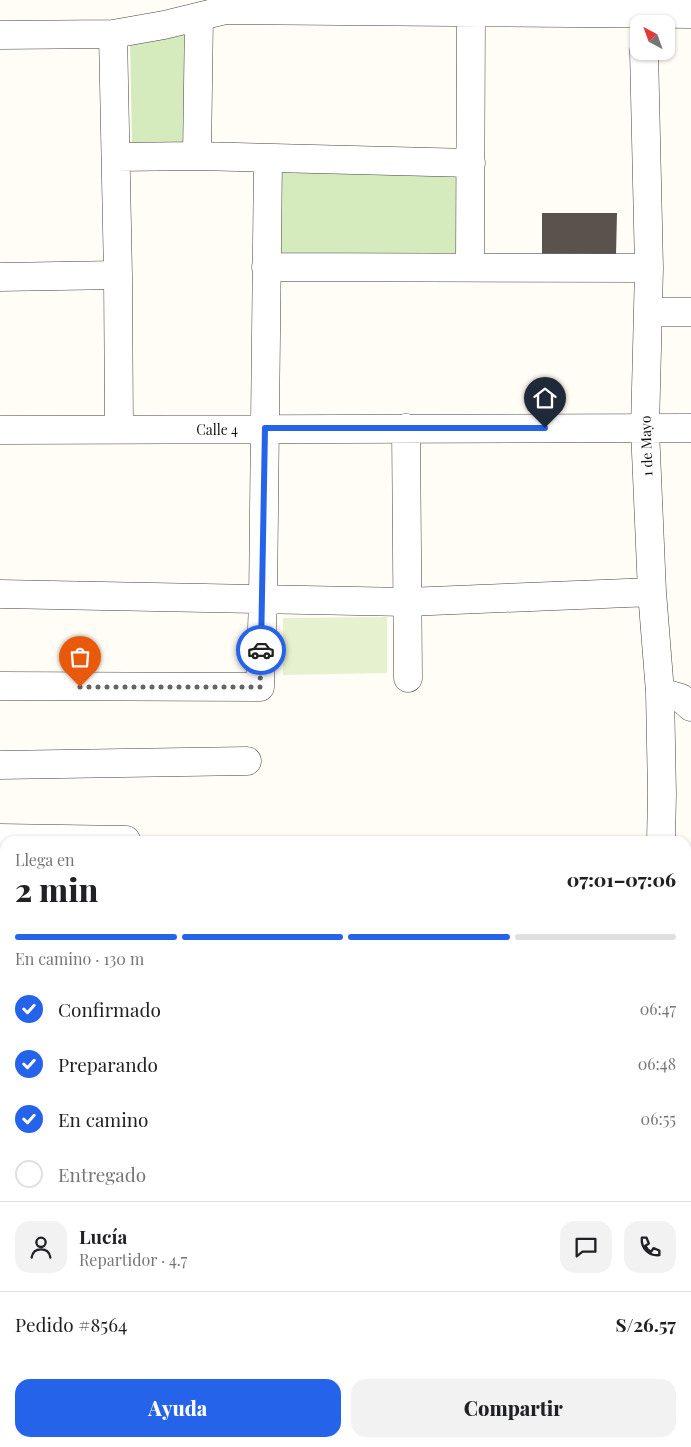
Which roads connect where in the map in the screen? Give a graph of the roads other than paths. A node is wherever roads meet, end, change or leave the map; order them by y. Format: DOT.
graph roads {
  1 [pos="471,12"];
  2 [pos="643,12"];
  3 [pos="691,14"];
  4 [pos="199,17"];
  5 [pos="113,34"];
  6 [pos="0,35"];
  7 [pos="644,60"];
  8 [pos="197,156"];
  9 [pos="116,157"];
  10 [pos="268,158"];
  11 [pos="471,164"];
  12 [pos="266,267"];
  13 [pos="470,267"];
  14 [pos="649,268"];
  15 [pos="118,275"];
  16 [pos="0,277"];
  17 [pos="648,312"];
  18 [pos="691,312"];
  19 [pos="265,428"];
  20 [pos="406,428"];
  21 [pos="691,428"];
  22 [pos="119,429"];
  23 [pos="644,429"];
  24 [pos="0,430"];
  25 [pos="652,592"];
  26 [pos="0,594"];
  27 [pos="263,600"];
  28 [pos="407,602"];
  29 [pos="408,678"];
  30 [pos="0,686"];
  31 [pos="660,692"];
  32 [pos="691,707"];
  33 [pos="247,761"];
  34 [pos="0,765"];
  35 [pos="660,836"];
  1 -- 2 [label="street"];
  1 -- 4 [label="street"];
  1 -- 11 [label="street"];
  2 -- 3 [label="street"];
  4 -- 5 [label="street"];
  4 -- 8 [label="street"];
  5 -- 6 [label="street"];
  5 -- 9 [label="street"];
  7 -- 14 [label="street, 1 de Mayo"];
  8 -- 9 [label="street"];
  8 -- 10 [label="street"];
  9 -- 15 [label="street"];
  10 -- 11 [label="street"];
  10 -- 12 [label="street"];
  11 -- 13 [label="street"];
  12 -- 13 [label="street"];
  12 -- 19 [label="street"];
  13 -- 14 [label="street"];
  14 -- 17 [label="street, 1 de Mayo"];
  15 -- 16 [label="street"];
  15 -- 22 [label="street"];
  17 -- 18 [label="street"];
  17 -- 23 [label="street, 1 de Mayo"];
  19 -- 20 [label="street, Calle 4"];
  19 -- 22 [label="street, Calle 4"];
  19 -- 27 [label="street"];
  20 -- 23 [label="street, Calle 4"];
  20 -- 28 [label="street"];
  21 -- 23 [label="street, Calle 4"];
  22 -- 24 [label="street, Calle 4"];
  23 -- 25 [label="street, 1 de Mayo"];
  25 -- 28 [label="street"];
  25 -- 31 [label="street, 1 de Mayo"];
  26 -- 27 [label="street"];
  27 -- 28 [label="street"];
  27 -- 30 [label="street"];
  28 -- 29 [label="street"];
  31 -- 32 [label="street"];
  31 -- 35 [label="street, 1 de Mayo"];
  33 -- 34 [label="street"];
}
